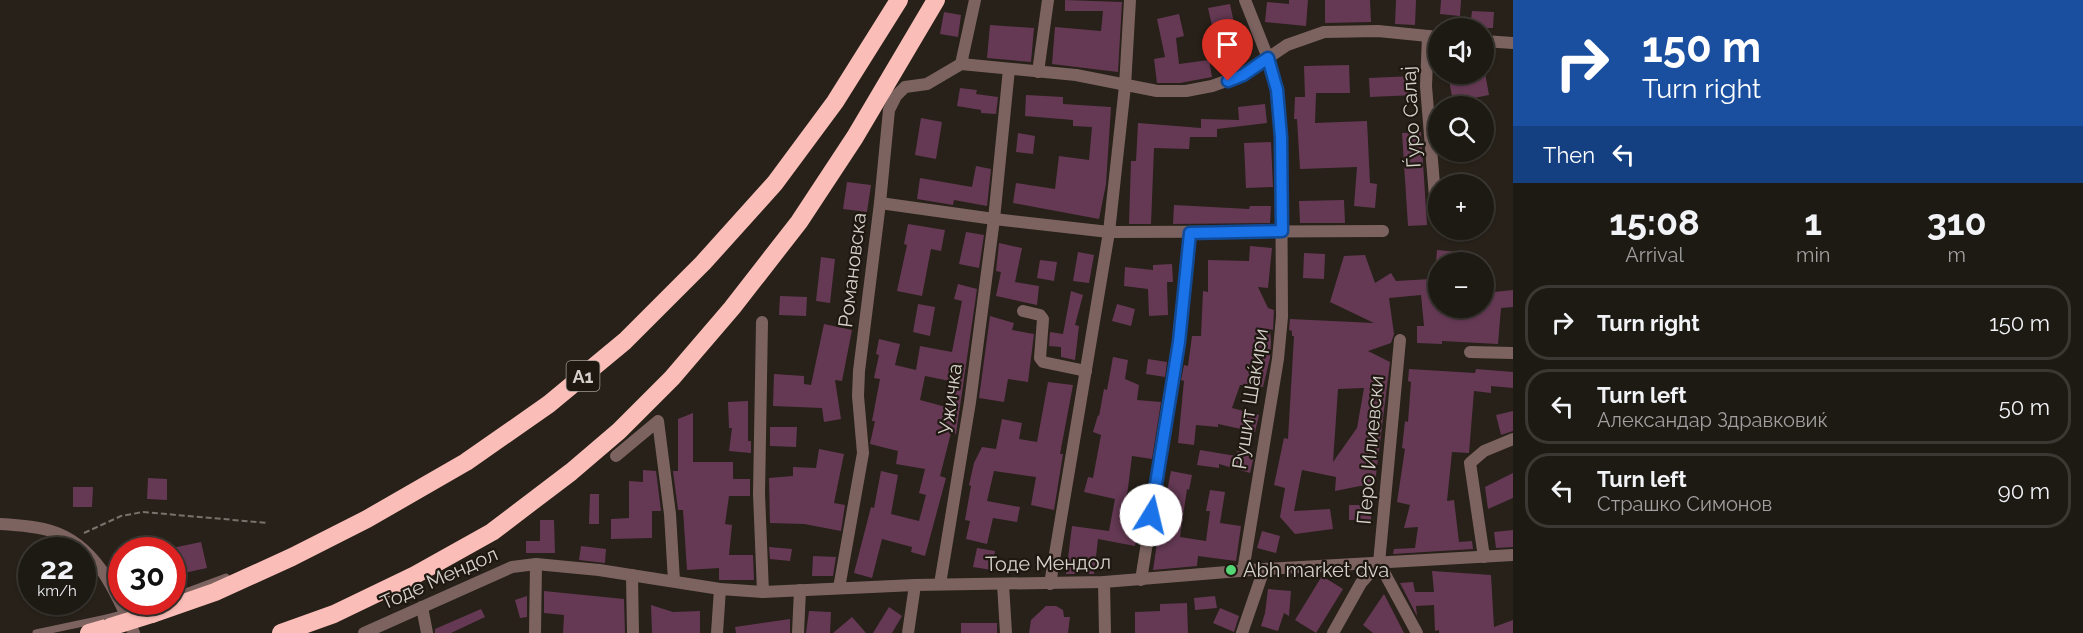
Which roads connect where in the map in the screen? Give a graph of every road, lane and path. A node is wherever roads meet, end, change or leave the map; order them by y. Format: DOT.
graph roads {
  1 [pos="899,0"];
  2 [pos="936,0"];
  3 [pos="975,0"];
  4 [pos="1048,0"];
  5 [pos="1130,0"];
  6 [pos="1245,0"];
  7 [pos="1428,36"];
  8 [pos="1494,41"];
  9 [pos="1513,43"];
  10 [pos="1268,58"];
  11 [pos="961,64"];
  12 [pos="1009,69"];
  13 [pos="1038,72"];
  14 [pos="1428,72"];
  15 [pos="1125,86"];
  16 [pos="1433,174"];
  17 [pos="880,202"];
  18 [pos="994,219"];
  19 [pos="1282,231"];
  20 [pos="1383,231"];
  21 [pos="1109,232"];
  22 [pos="1190,233"];
  23 [pos="1023,311"];
  24 [pos="762,322"];
  25 [pos="1400,340"];
  26 [pos="1470,352"];
  27 [pos="1513,353"];
  28 [pos="1086,371"];
  29 [pos="1513,439"];
  30 [pos="616,456"];
  31 [pos="367,519"];
  32 [pos="268,523"];
  33 [pos="0,524"];
  34 [pos="67,537"];
  35 [pos="75,537"];
  36 [pos="1513,555"];
  37 [pos="1484,557"];
  38 [pos="96,562"];
  39 [pos="1379,563"];
  40 [pos="536,564"];
  41 [pos="245,569"];
  42 [pos="1264,569"];
  43 [pos="1243,571"];
  44 [pos="235,574"];
  45 [pos="632,575"];
  46 [pos="1141,580"];
  47 [pos="674,581"];
  48 [pos="1104,582"];
  49 [pos="940,584"];
  50 [pos="1003,584"];
  51 [pos="1050,584"];
  52 [pos="915,585"];
  53 [pos="839,588"];
  54 [pos="720,589"];
  55 [pos="800,590"];
  56 [pos="186,592"];
  57 [pos="763,592"];
  58 [pos="422,607"];
  59 [pos="123,615"];
  60 [pos="108,623"];
  61 [pos="36,633"];
  62 [pos="89,633"];
  63 [pos="134,633"];
  64 [pos="281,633"];
  65 [pos="364,633"];
  66 [pos="427,633"];
  67 [pos="535,633"];
  68 [pos="633,633"];
  69 [pos="717,633"];
  70 [pos="798,633"];
  71 [pos="909,633"];
  72 [pos="1006,633"];
  73 [pos="1105,633"];
  74 [pos="1242,633"];
  75 [pos="1333,633"];
  76 [pos="1417,633"];
  1 -- 31 [label="highway, A1"];
  2 -- 64 [label="highway"];
  3 -- 11 [label="street"];
  4 -- 13 [label="street"];
  5 -- 15 [label="street"];
  6 -- 10 [label="street, Рушит Шаќири"];
  7 -- 10 [label="street"];
  8 -- 9 [label="street"];
  10 -- 15 [label="street"];
  10 -- 19 [label="street, Рушит Шаќири"];
  11 -- 12 [label="street"];
  11 -- 17 [label="street, Романовска"];
  12 -- 13 [label="street"];
  12 -- 18 [label="street, Ужичка"];
  13 -- 15 [label="street"];
  14 -- 16 [label="street, Ѓуро Салај"];
  15 -- 21 [label="street"];
  17 -- 18 [label="street"];
  17 -- 53 [label="street, Романовска"];
  18 -- 21 [label="street"];
  18 -- 49 [label="street, Ужичка"];
  19 -- 20 [label="street"];
  19 -- 22 [label="street"];
  19 -- 43 [label="street, Рушит Шаќири"];
  21 -- 22 [label="street"];
  21 -- 28 [label="street"];
  22 -- 46 [label="street"];
  23 -- 28 [label="street"];
  24 -- 57 [label="street"];
  25 -- 39 [label="street, Перо Илиевски"];
  26 -- 27 [label="street"];
  28 -- 51 [label="street"];
  29 -- 37 [label="street"];
  30 -- 47 [label="street"];
  31 -- 41 [label="lane"];
  31 -- 60 [label="highway, A1, bridge"];
  32 -- 35 [label="path"];
  33 -- 34 [label="street"];
  36 -- 37 [label="street, Тоде Мендол"];
  37 -- 39 [label="street, Тоде Мендол"];
  38 -- 63 [label="street"];
  39 -- 42 [label="street, Тоде Мендол"];
  39 -- 75 [label="street"];
  39 -- 76 [label="street"];
  40 -- 45 [label="street, Тоде Мендол"];
  40 -- 58 [label="street, Тоде Мендол"];
  40 -- 67 [label="street"];
  42 -- 43 [label="street, Тоде Мендол"];
  42 -- 74 [label="street"];
  43 -- 46 [label="street, Тоде Мендол"];
  44 -- 56 [label="lane"];
  45 -- 47 [label="street, Тоде Мендол"];
  45 -- 68 [label="street"];
  46 -- 48 [label="street, Тоде Мендол"];
  47 -- 54 [label="street, Тоде Мендол"];
  48 -- 51 [label="street, Тоде Мендол"];
  48 -- 73 [label="street"];
  49 -- 50 [label="street, Тоде Мендол"];
  49 -- 52 [label="street, Тоде Мендол"];
  50 -- 51 [label="street, Тоде Мендол"];
  50 -- 72 [label="street"];
  52 -- 53 [label="street, Тоде Мендол"];
  52 -- 71 [label="street"];
  53 -- 55 [label="street, Тоде Мендол"];
  54 -- 57 [label="street, Тоде Мендол"];
  54 -- 69 [label="street"];
  55 -- 57 [label="street, Тоде Мендол"];
  55 -- 70 [label="street"];
  58 -- 65 [label="street, Тоде Мендол"];
  58 -- 66 [label="street"];
  59 -- 60 [label="lane, bridge"];
  60 -- 61 [label="lane"];
  60 -- 62 [label="highway, A1"];
}
